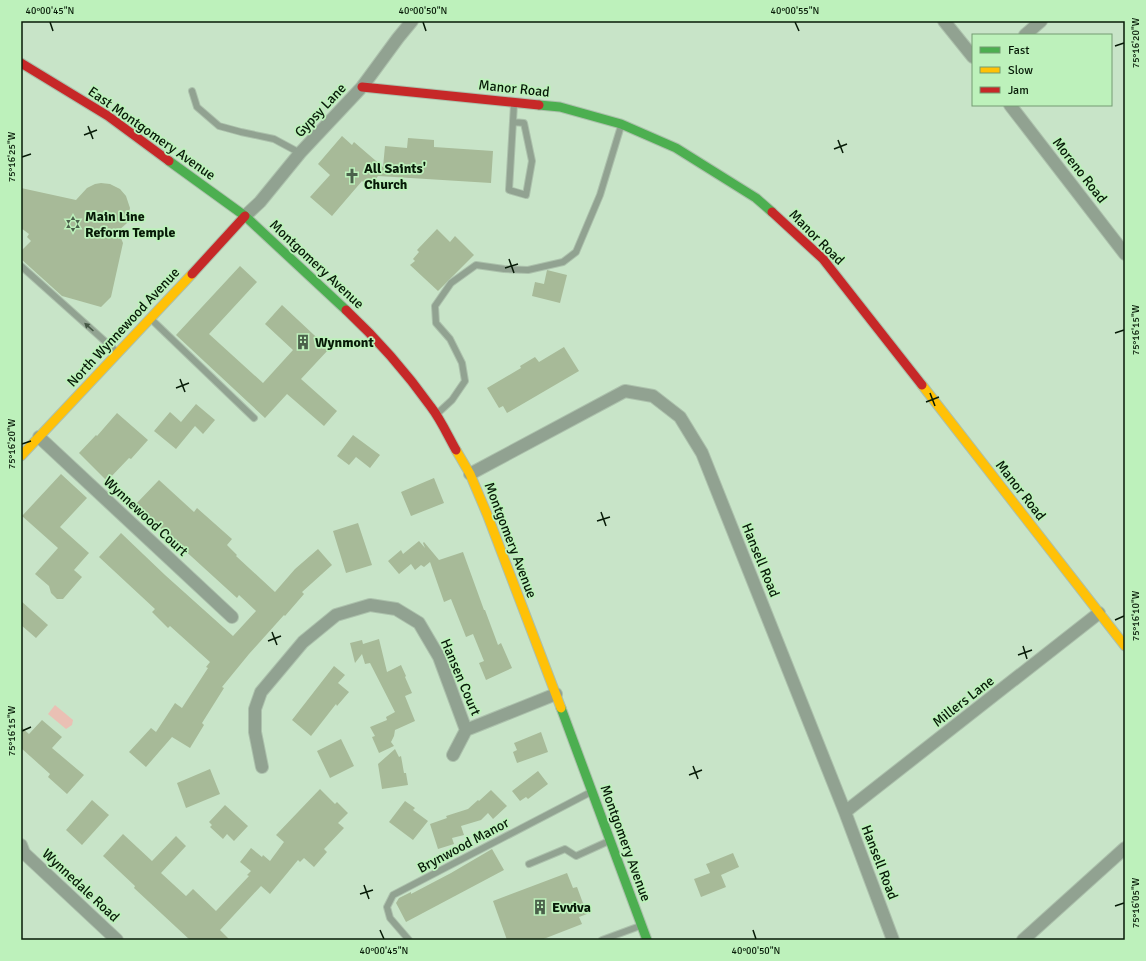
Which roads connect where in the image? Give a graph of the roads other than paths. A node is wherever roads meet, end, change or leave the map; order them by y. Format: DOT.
graph roads {
  1 [pos="412,21"];
  2 [pos="944,21"];
  3 [pos="1042,21"];
  4 [pos="1026,34"];
  5 [pos="972,56"];
  6 [pos="21,63"];
  7 [pos="362,88"];
  8 [pos="192,91"];
  9 [pos="514,102"];
  10 [pos="1011,106"];
  11 [pos="513,122"];
  12 [pos="621,124"];
  13 [pos="300,153"];
  14 [pos="245,216"];
  15 [pos="1125,254"];
  16 [pos="21,266"];
  17 [pos="151,319"];
  18 [pos="118,353"];
  19 [pos="436,415"];
  20 [pos="254,418"];
  21 [pos="39,437"];
  22 [pos="21,456"];
  23 [pos="470,474"];
  24 [pos="1099,613"];
  25 [pos="232,617"];
  26 [pos="1125,646"];
  27 [pos="556,694"];
  28 [pos="466,730"];
  29 [pos="453,756"];
  30 [pos="262,767"];
  31 [pos="592,792"];
  32 [pos="845,812"];
  33 [pos="610,840"];
  34 [pos="1125,848"];
  35 [pos="23,849"];
  36 [pos="529,864"];
  37 [pos="641,925"];
  38 [pos="117,940"];
  39 [pos="409,940"];
  40 [pos="602,940"];
  41 [pos="647,940"];
  42 [pos="894,940"];
  43 [pos="1023,940"];
  1 -- 7 [label="street, Gypsy Lane"];
  2 -- 5 [label="street"];
  3 -- 4 [label="street"];
  6 -- 14 [label="street, East Montgomery Avenue"];
  7 -- 9 [label="street, Manor Road"];
  7 -- 13 [label="street, Gypsy Lane"];
  8 -- 13 [label="lane"];
  9 -- 11 [label="lane"];
  9 -- 12 [label="street, Manor Road"];
  10 -- 15 [label="street, Moreno Road"];
  11 -- 11 [label="lane"];
  12 -- 19 [label="lane"];
  12 -- 24 [label="street, Manor Road"];
  13 -- 14 [label="street, Gypsy Lane"];
  14 -- 17 [label="street, North Wynnewood Avenue"];
  14 -- 19 [label="street, Montgomery Avenue"];
  18 -- 16 [label="lane, one-way"];
  17 -- 18 [label="street, North Wynnewood Avenue"];
  17 -- 20 [label="lane"];
  18 -- 21 [label="street, North Wynnewood Avenue"];
  19 -- 23 [label="street, Montgomery Avenue"];
  21 -- 22 [label="street, North Wynnewood Avenue"];
  21 -- 25 [label="street, Wynnewood Court"];
  23 -- 27 [label="street, Montgomery Avenue"];
  23 -- 32 [label="street, Hansell Road"];
  24 -- 26 [label="street, Manor Road"];
  24 -- 32 [label="street, Millers Lane"];
  27 -- 28 [label="street, Hansen Court"];
  27 -- 31 [label="street, Montgomery Avenue"];
  28 -- 29 [label="street, Hansen Court"];
  28 -- 30 [label="street, Hansen Court"];
  31 -- 33 [label="street, Montgomery Avenue"];
  31 -- 39 [label="lane, Brynwood Manor"];
  32 -- 42 [label="street, Hansell Road"];
  33 -- 36 [label="lane"];
  33 -- 37 [label="street, Montgomery Avenue"];
  34 -- 43 [label="street"];
  35 -- 38 [label="street, Wynnedale Road"];
  37 -- 40 [label="lane"];
  37 -- 41 [label="street, Montgomery Avenue"];
}
